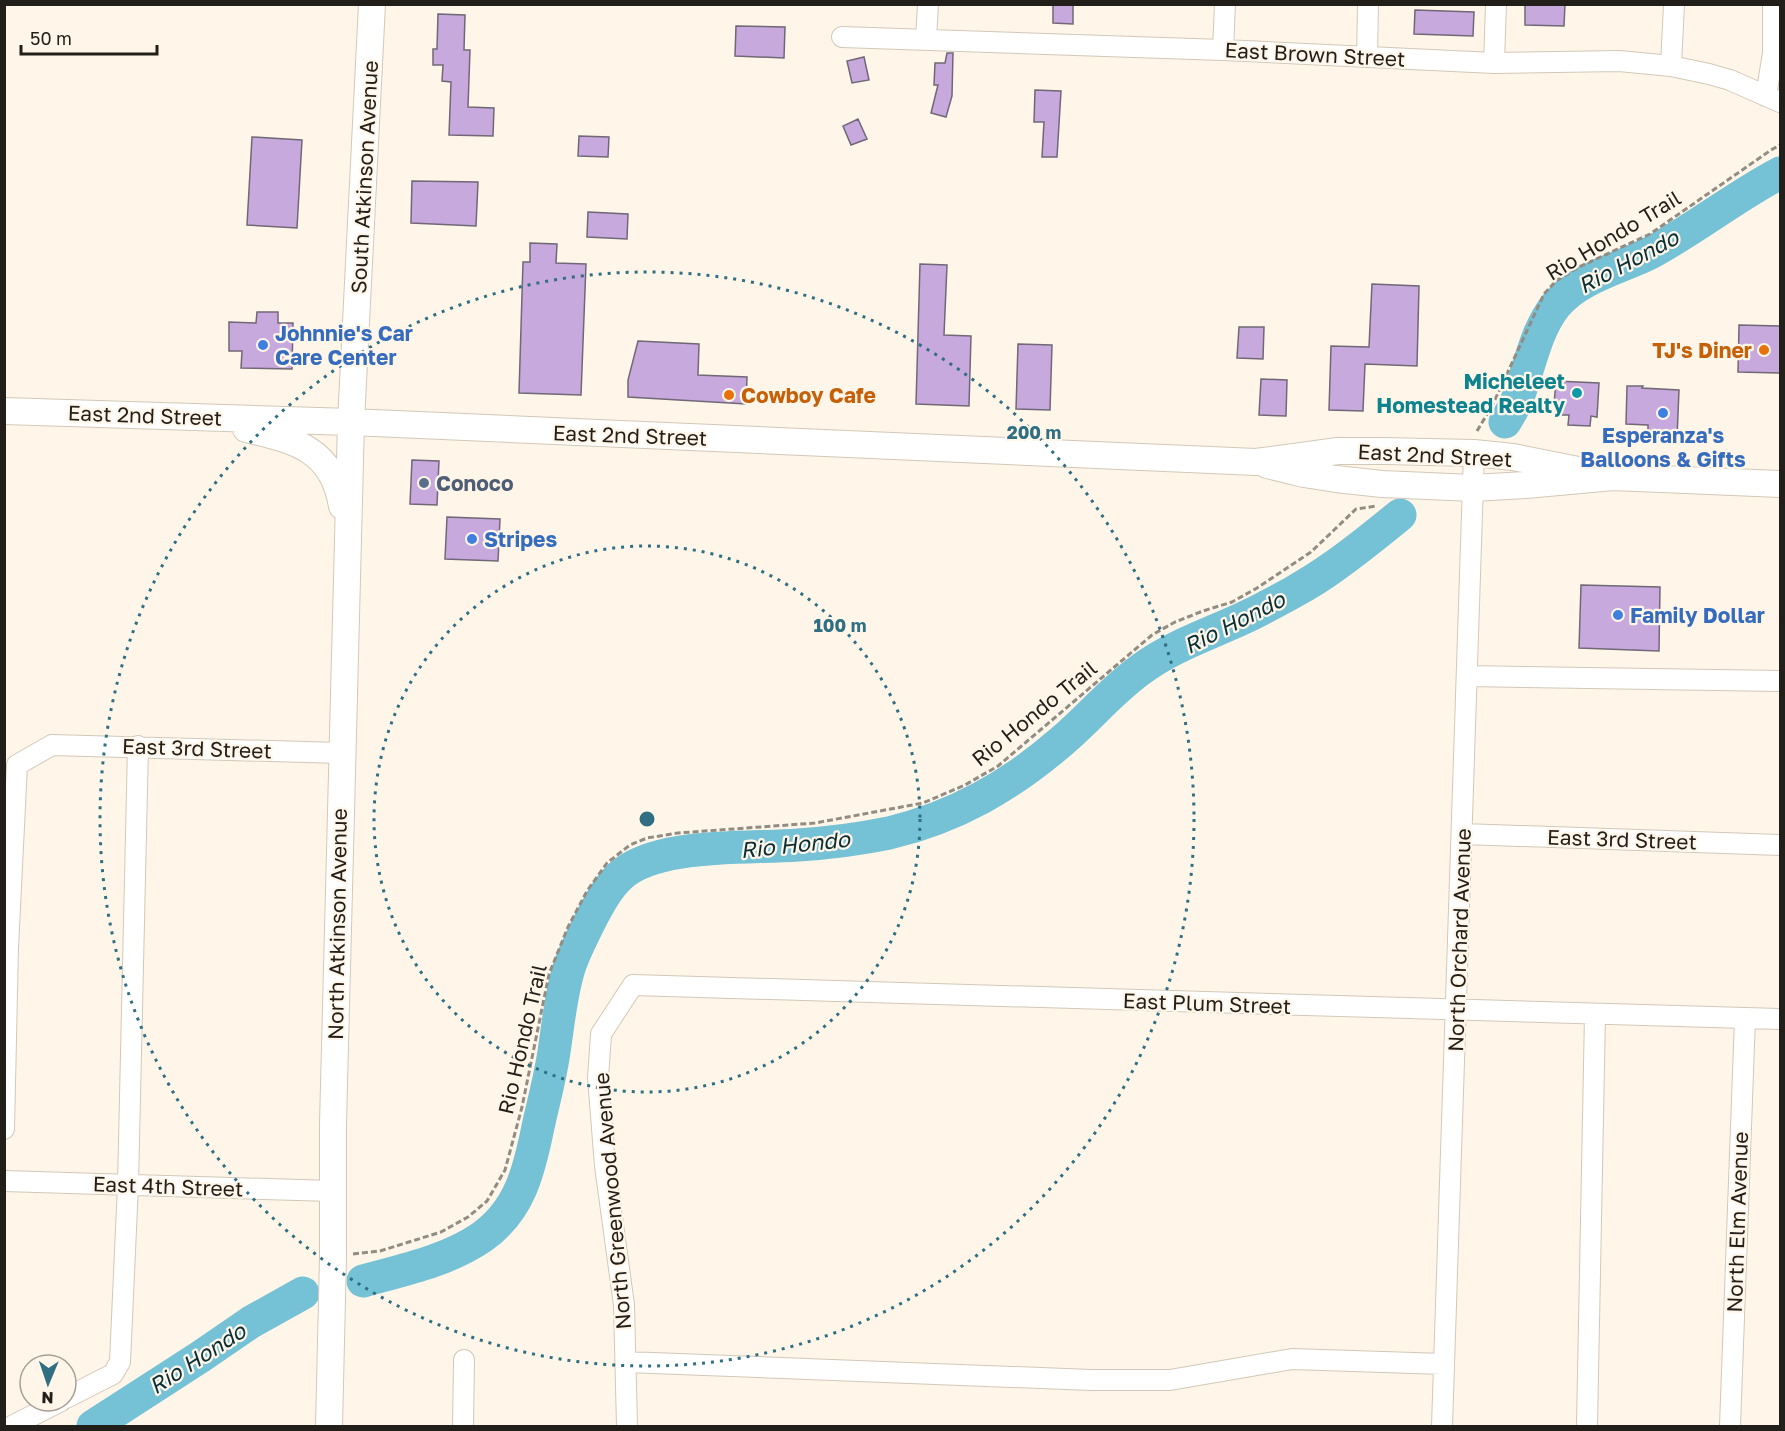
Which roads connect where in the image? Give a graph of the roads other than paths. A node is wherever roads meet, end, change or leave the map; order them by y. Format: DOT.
graph roads {
  1 [pos="372,4"];
  2 [pos="928,4"];
  3 [pos="1225,4"];
  4 [pos="1368,4"];
  5 [pos="1496,4"];
  6 [pos="1674,4"];
  7 [pos="1773,4"];
  8 [pos="842,37"];
  9 [pos="926,39"];
  10 [pos="1223,50"];
  11 [pos="1367,57"];
  12 [pos="1494,63"];
  13 [pos="1671,66"];
  14 [pos="1773,99"];
  15 [pos="4,411"];
  16 [pos="193,417"];
  17 [pos="351,422"];
  18 [pos="1463,453"];
  19 [pos="1256,462"];
  20 [pos="1613,477"];
  21 [pos="1780,484"];
  22 [pos="1473,488"];
  23 [pos="348,547"];
  24 [pos="1467,676"];
  25 [pos="1780,681"];
  26 [pos="138,746"];
  27 [pos="341,753"];
  28 [pos="11,768"];
  29 [pos="1462,834"];
  30 [pos="1780,845"];
  31 [pos="6,949"];
  32 [pos="633,985"];
  33 [pos="1457,1011"];
  34 [pos="1595,1014"];
  35 [pos="1745,1018"];
  36 [pos="1780,1020"];
  37 [pos="4,1129"];
  38 [pos="4,1181"];
  39 [pos="128,1185"];
  40 [pos="332,1191"];
  41 [pos="464,1360"];
  42 [pos="626,1362"];
  43 [pos="1444,1364"];
  44 [pos="78,1392"];
  45 [pos="37,1413"];
  46 [pos="12,1426"];
  47 [pos="329,1426"];
  48 [pos="463,1426"];
  49 [pos="627,1426"];
  50 [pos="1442,1426"];
  51 [pos="1587,1426"];
  52 [pos="1730,1426"];
  1 -- 17 [label="main road, South Atkinson Avenue"];
  2 -- 9 [label="street"];
  3 -- 10 [label="street"];
  4 -- 11 [label="street"];
  5 -- 12 [label="street"];
  6 -- 13 [label="street"];
  7 -- 14 [label="street"];
  8 -- 9 [label="street, East Brown Street"];
  9 -- 10 [label="street, East Brown Street"];
  10 -- 11 [label="street, East Brown Street"];
  11 -- 12 [label="street, East Brown Street"];
  12 -- 13 [label="street, East Brown Street"];
  13 -- 14 [label="street, East Brown Street"];
  15 -- 16 [label="main road, East 2nd Street"];
  16 -- 17 [label="main road, East 2nd Street"];
  16 -- 23 [label="main road"];
  17 -- 19 [label="main road, East 2nd Street"];
  17 -- 23 [label="main road, North Atkinson Avenue"];
  18 -- 19 [label="main road, East 2nd Street"];
  18 -- 20 [label="main road, East 2nd Street"];
  18 -- 22 [label="street, North Orchard Avenue"];
  19 -- 22 [label="main road, East 2nd Street"];
  20 -- 21 [label="main road, East 2nd Street"];
  20 -- 22 [label="main road, East 2nd Street"];
  22 -- 24 [label="street, North Orchard Avenue"];
  23 -- 27 [label="main road, North Atkinson Avenue"];
  24 -- 25 [label="street"];
  24 -- 29 [label="street, North Orchard Avenue"];
  26 -- 27 [label="street, East 3rd Street"];
  26 -- 28 [label="street, East 3rd Street"];
  26 -- 39 [label="street"];
  27 -- 40 [label="main road, North Atkinson Avenue"];
  28 -- 31 [label="street"];
  29 -- 30 [label="street, East 3rd Street"];
  29 -- 33 [label="street, North Orchard Avenue"];
  31 -- 37 [label="street"];
  32 -- 33 [label="street, East Plum Street"];
  32 -- 42 [label="street, North Greenwood Avenue"];
  33 -- 34 [label="street, East Plum Street"];
  33 -- 43 [label="street, North Orchard Avenue"];
  34 -- 35 [label="street, East Plum Street"];
  34 -- 51 [label="street"];
  35 -- 36 [label="street, East Plum Street"];
  35 -- 52 [label="street, North Elm Avenue"];
  38 -- 39 [label="street, East 4th Street"];
  39 -- 40 [label="street, East 4th Street"];
  39 -- 44 [label="street"];
  40 -- 47 [label="main road, North Atkinson Avenue"];
  41 -- 48 [label="street"];
  42 -- 43 [label="street"];
  42 -- 49 [label="street, North Greenwood Avenue"];
  43 -- 50 [label="street, North Orchard Avenue"];
  45 -- 46 [label="street"];
}
